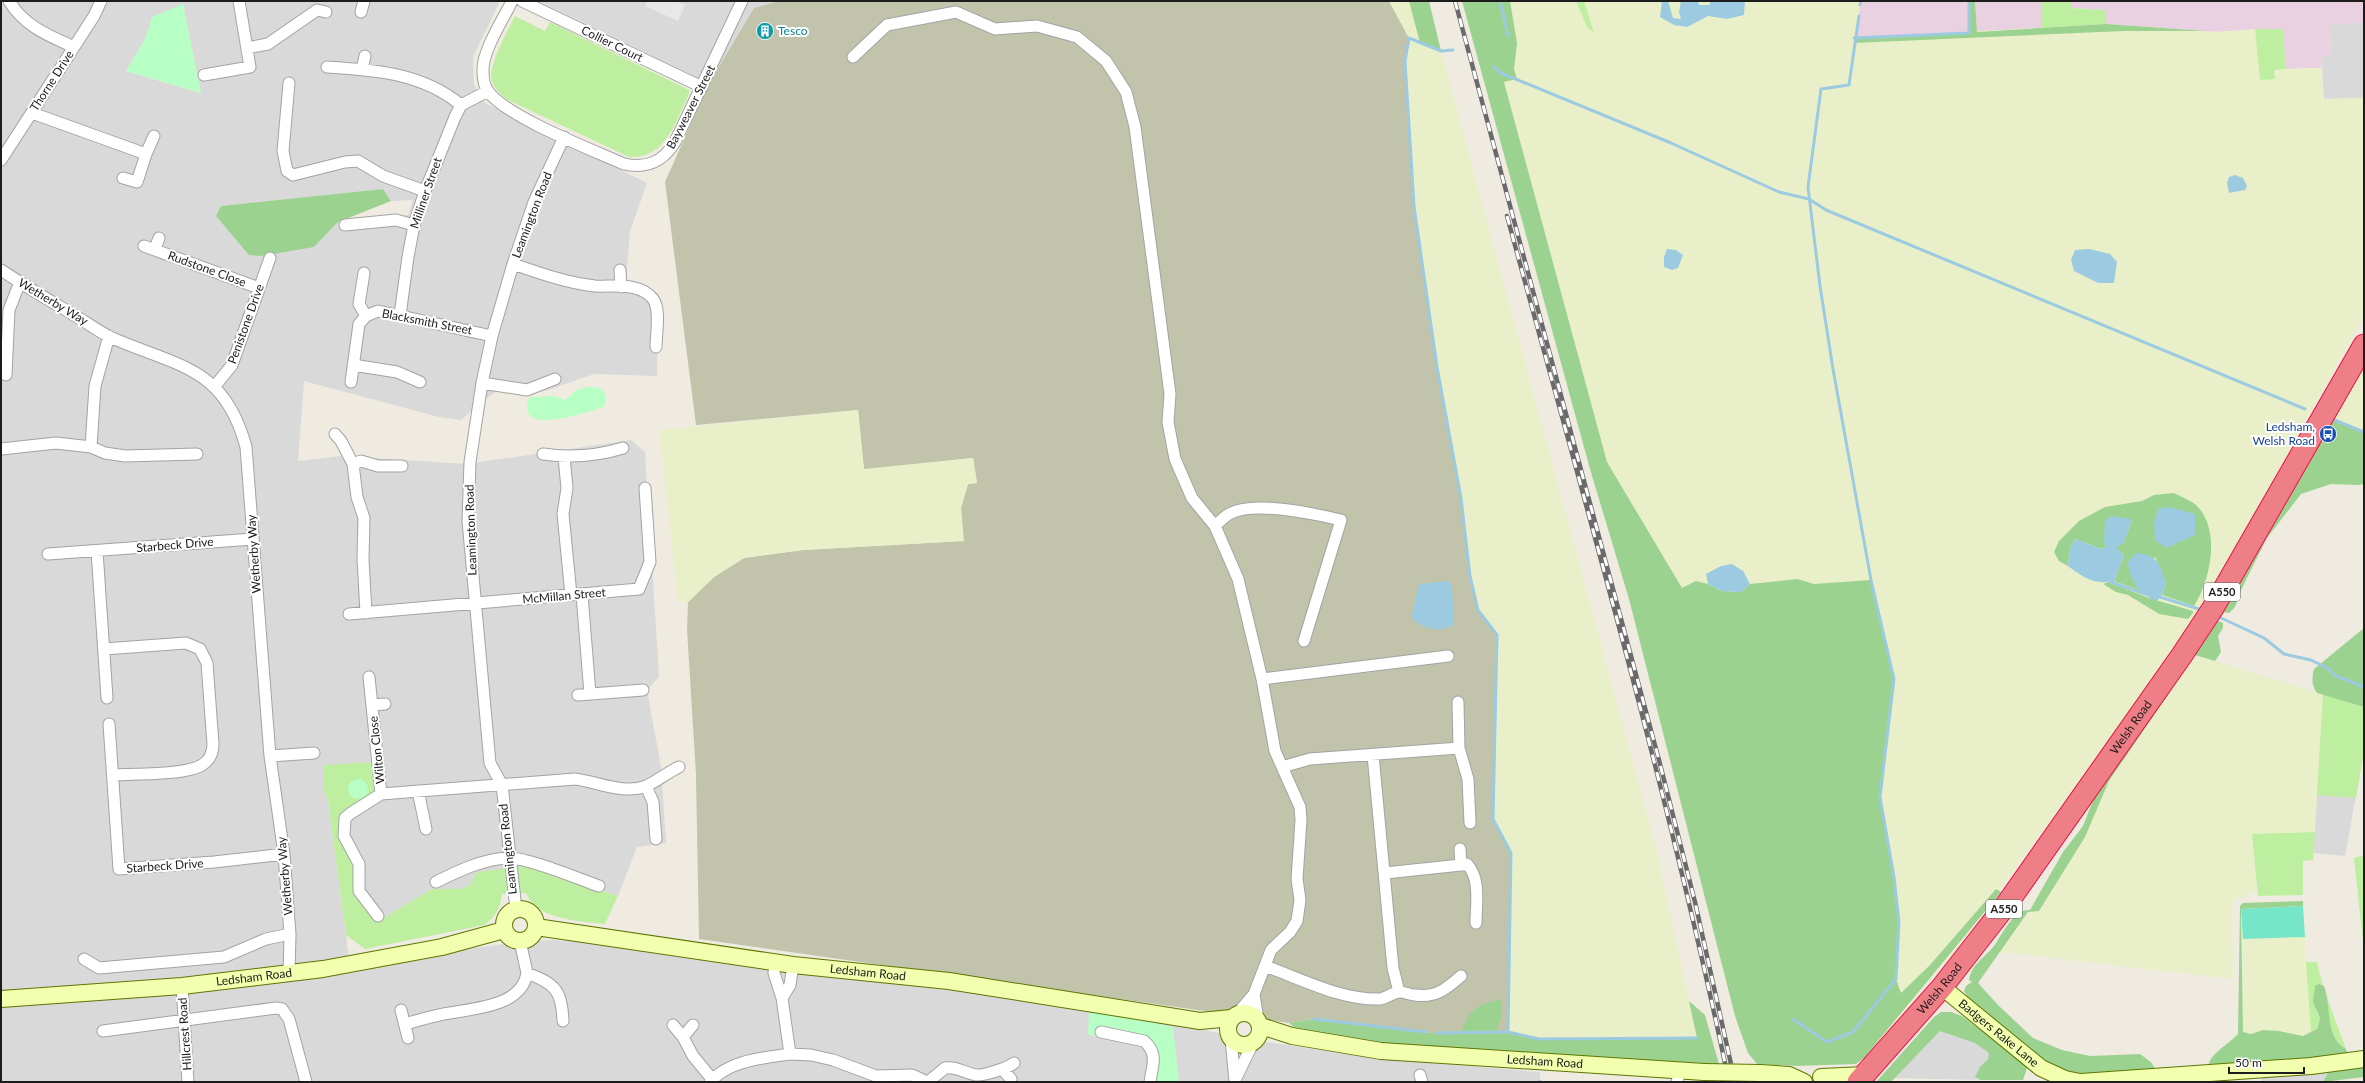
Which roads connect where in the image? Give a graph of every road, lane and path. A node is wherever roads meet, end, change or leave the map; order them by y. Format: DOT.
graph roads {
  1 [pos="9,1"];
  2 [pos="102,1"];
  3 [pos="239,1"];
  4 [pos="512,1"];
  5 [pos="522,1"];
  6 [pos="742,1"];
  7 [pos="326,12"];
  8 [pos="74,47"];
  9 [pos="247,48"];
  10 [pos="365,56"];
  11 [pos="853,57"];
  12 [pos="326,67"];
  13 [pos="362,69"];
  14 [pos="204,75"];
  15 [pos="289,83"];
  16 [pos="702,87"];
  17 [pos="488,91"];
  18 [pos="461,105"];
  19 [pos="32,113"];
  20 [pos="154,136"];
  21 [pos="564,137"];
  22 [pos="146,154"];
  23 [pos="1,160"];
  24 [pos="123,178"];
  25 [pos="425,191"];
  26 [pos="345,225"];
  27 [pos="414,225"];
  28 [pos="159,238"];
  29 [pos="270,258"];
  30 [pos="512,264"];
  31 [pos="1,270"];
  32 [pos="620,270"];
  33 [pos="364,273"];
  34 [pos="20,282"];
  35 [pos="621,287"];
  36 [pos="259,288"];
  37 [pos="400,315"];
  38 [pos="366,316"];
  39 [pos="109,336"];
  40 [pos="492,336"];
  41 [pos="2364,344"];
  42 [pos="656,347"];
  43 [pos="353,365"];
  44 [pos="6,375"];
  45 [pos="555,379"];
  46 [pos="351,382"];
  47 [pos="420,382"];
  48 [pos="482,383"];
  49 [pos="215,386"];
  50 [pos="335,434"];
  51 [pos="91,447"];
  52 [pos="623,448"];
  53 [pos="1,449"];
  54 [pos="197,454"];
  55 [pos="544,454"];
  56 [pos="564,457"];
  57 [pos="353,464"];
  58 [pos="402,466"];
  59 [pos="645,488"];
  60 [pos="1215,526"];
  61 [pos="252,539"];
  62 [pos="97,551"];
  63 [pos="48,554"];
  64 [pos="576,595"];
  65 [pos="476,603"];
  66 [pos="366,613"];
  67 [pos="349,614"];
  68 [pos="1304,641"];
  69 [pos="104,649"];
  70 [pos="1448,656"];
  71 [pos="369,677"];
  72 [pos="1262,679"];
  73 [pos="643,690"];
  74 [pos="590,694"];
  75 [pos="578,695"];
  76 [pos="107,698"];
  77 [pos="1458,702"];
  78 [pos="385,704"];
  79 [pos="372,705"];
  80 [pos="108,724"];
  81 [pos="1459,748"];
  82 [pos="314,753"];
  83 [pos="1373,755"];
  84 [pos="270,756"];
  85 [pos="679,767"];
  86 [pos="1282,767"];
  87 [pos="113,776"];
  88 [pos="502,785"];
  89 [pos="646,786"];
  90 [pos="418,791"];
  91 [pos="381,794"];
  92 [pos="1470,823"];
  93 [pos="426,829"];
  94 [pos="656,839"];
  95 [pos="1460,850"];
  96 [pos="284,854"];
  97 [pos="509,858"];
  98 [pos="1461,865"];
  99 [pos="1385,873"];
  100 [pos="436,882"];
  101 [pos="599,886"];
  102 [pos="516,909"];
  103 [pos="378,916"];
  104 [pos="1476,922"];
  105 [pos="536,927"];
  106 [pos="504,930"];
  107 [pos="290,934"];
  108 [pos="520,941"];
  109 [pos="84,959"];
  110 [pos="775,963"];
  111 [pos="793,965"];
  112 [pos="1265,966"];
  113 [pos="527,973"];
  114 [pos="289,974"];
  115 [pos="1461,976"];
  116 [pos="182,986"];
  117 [pos="1942,987"];
  118 [pos="1399,992"];
  119 [pos="1254,994"];
  120 [pos="782,998"];
  121 [pos="1,999"];
  122 [pos="402,1010"];
  123 [pos="1234,1016"];
  124 [pos="185,1021"];
  125 [pos="563,1021"];
  126 [pos="1200,1021"];
  127 [pos="405,1024"];
  128 [pos="673,1025"];
  129 [pos="693,1025"];
  130 [pos="103,1031"];
  131 [pos="1101,1032"];
  132 [pos="1257,1032"];
  133 [pos="683,1037"];
  134 [pos="1230,1037"];
  135 [pos="408,1038"];
  136 [pos="790,1054"];
  137 [pos="2364,1059"];
  138 [pos="1014,1063"];
  139 [pos="1003,1070"];
  140 [pos="1678,1076"];
  141 [pos="1861,1078"];
  142 [pos="1011,1079"];
  143 [pos="1826,1080"];
  144 [pos="711,1081"];
  145 [pos="1236,1081"];
  146 [pos="1801,1081"];
  147 [pos="188,1082"];
  148 [pos="306,1082"];
  149 [pos="927,1082"];
  150 [pos="1150,1082"];
  151 [pos="2080,1082"];
  1 -- 8 [label="street"];
  2 -- 8 [label="street, Thorne Drive"];
  3 -- 9 [label="street"];
  4 -- 17 [label="street"];
  5 -- 16 [label="street, Collier Court"];
  6 -- 16 [label="street, Bayweaver Street"];
  7 -- 9 [label="street"];
  8 -- 19 [label="street, Thorne Drive"];
  9 -- 14 [label="street"];
  10 -- 13 [label="street"];
  11 -- 60 [label="street"];
  12 -- 13 [label="street"];
  13 -- 18 [label="street"];
  15 -- 25 [label="street"];
  16 -- 21 [label="street, Bayweaver Street"];
  17 -- 18 [label="street"];
  17 -- 21 [label="street, Bayweaver Street"];
  18 -- 25 [label="street, Milliner Street"];
  19 -- 22 [label="street"];
  19 -- 23 [label="street, Thorne Drive"];
  20 -- 22 [label="street"];
  21 -- 30 [label="street, Leamington Road"];
  22 -- 24 [label="street"];
  25 -- 27 [label="street, Milliner Street"];
  26 -- 27 [label="street"];
  27 -- 37 [label="street, Milliner Street"];
  28 -- 36 [label="street, Rudstone Close"];
  29 -- 36 [label="street, Penistone Drive"];
  30 -- 35 [label="street"];
  30 -- 40 [label="street, Leamington Road"];
  31 -- 34 [label="street, Wetherby Way"];
  32 -- 35 [label="street"];
  33 -- 38 [label="street"];
  34 -- 39 [label="street, Wetherby Way"];
  34 -- 44 [label="street"];
  35 -- 42 [label="street"];
  36 -- 49 [label="street, Penistone Drive"];
  37 -- 38 [label="street, Blacksmith Street"];
  37 -- 40 [label="street, Blacksmith Street"];
  38 -- 43 [label="street, Blacksmith Street"];
  39 -- 49 [label="street, Wetherby Way"];
  39 -- 51 [label="street"];
  40 -- 48 [label="street, Leamington Road"];
  41 -- 117 [label="highway, Welsh Road / A550"];
  43 -- 46 [label="street, Blacksmith Street"];
  43 -- 47 [label="street"];
  45 -- 48 [label="street"];
  48 -- 65 [label="street, Leamington Road"];
  49 -- 61 [label="street, Wetherby Way"];
  50 -- 57 [label="street"];
  51 -- 53 [label="street"];
  51 -- 54 [label="street"];
  52 -- 56 [label="street"];
  55 -- 56 [label="street"];
  56 -- 64 [label="street"];
  57 -- 58 [label="street"];
  57 -- 66 [label="street"];
  59 -- 64 [label="street, McMillan Street"];
  60 -- 68 [label="street"];
  60 -- 72 [label="street"];
  61 -- 62 [label="street, Starbeck Drive"];
  61 -- 84 [label="street, Wetherby Way"];
  62 -- 63 [label="street, Starbeck Drive"];
  62 -- 69 [label="street"];
  64 -- 65 [label="street, McMillan Street"];
  64 -- 74 [label="street"];
  65 -- 66 [label="street, McMillan Street"];
  65 -- 88 [label="street, Leamington Road"];
  66 -- 67 [label="street, McMillan Street"];
  69 -- 76 [label="street"];
  69 -- 87 [label="street"];
  70 -- 72 [label="street"];
  71 -- 79 [label="street, Wilton Close"];
  72 -- 86 [label="street"];
  73 -- 74 [label="street"];
  74 -- 75 [label="street"];
  77 -- 81 [label="street"];
  78 -- 79 [label="street, Wilton Close"];
  79 -- 91 [label="street, Wilton Close"];
  80 -- 87 [label="street, Starbeck Drive"];
  81 -- 83 [label="street"];
  81 -- 92 [label="street"];
  82 -- 84 [label="street"];
  83 -- 86 [label="street"];
  83 -- 99 [label="street"];
  84 -- 96 [label="street, Wetherby Way"];
  85 -- 89 [label="street"];
  86 -- 112 [label="street"];
  87 -- 96 [label="street, Starbeck Drive"];
  88 -- 89 [label="street, Wilton Close"];
  88 -- 90 [label="street, Wilton Close"];
  88 -- 97 [label="street, Leamington Road"];
  89 -- 94 [label="street"];
  90 -- 91 [label="street, Wilton Close"];
  90 -- 93 [label="street"];
  91 -- 103 [label="street, Wilton Close"];
  95 -- 98 [label="street"];
  96 -- 107 [label="street, Wetherby Way"];
  97 -- 100 [label="street"];
  97 -- 101 [label="street"];
  97 -- 102 [label="street, Leamington Road"];
  98 -- 99 [label="street"];
  98 -- 104 [label="street"];
  99 -- 118 [label="street"];
  102 -- 105 [label="main road"];
  102 -- 106 [label="main road"];
  105 -- 108 [label="main road"];
  105 -- 110 [label="main road, Ledsham Road"];
  106 -- 108 [label="main road"];
  106 -- 114 [label="main road, Ledsham Road"];
  107 -- 109 [label="street, Ledsham Road"];
  107 -- 114 [label="street, Wetherby Way"];
  108 -- 113 [label="street"];
  110 -- 111 [label="main road, Ledsham Road"];
  110 -- 120 [label="street"];
  111 -- 120 [label="street"];
  111 -- 126 [label="main road, Ledsham Road"];
  112 -- 118 [label="street"];
  112 -- 119 [label="street"];
  113 -- 125 [label="street"];
  113 -- 127 [label="street"];
  114 -- 116 [label="main road, Ledsham Road"];
  115 -- 118 [label="street"];
  116 -- 121 [label="main road, Ledsham Road"];
  116 -- 124 [label="street, Hillcrest Road"];
  117 -- 141 [label="highway, Welsh Road / A550"];
  117 -- 151 [label="main road, Badgers Rake Lane"];
  119 -- 123 [label="street"];
  119 -- 132 [label="street"];
  120 -- 136 [label="street"];
  122 -- 127 [label="street"];
  123 -- 126 [label="main road, Ledsham Road"];
  123 -- 132 [label="main road, Ledsham Road"];
  123 -- 134 [label="main road"];
  124 -- 130 [label="street"];
  124 -- 147 [label="street, Hillcrest Road"];
  124 -- 148 [label="street"];
  126 -- 134 [label="main road, Ledsham Road"];
  127 -- 135 [label="street"];
  128 -- 133 [label="street"];
  129 -- 133 [label="street"];
  131 -- 150 [label="street"];
  132 -- 134 [label="main road, Ledsham Road"];
  132 -- 140 [label="main road, Ledsham Road"];
  132 -- 145 [label="street"];
  133 -- 144 [label="street"];
  134 -- 145 [label="street"];
  136 -- 144 [label="street"];
  136 -- 149 [label="street"];
  137 -- 151 [label="main road, Badgers Rake Lane"];
  138 -- 139 [label="street"];
  139 -- 142 [label="street"];
  139 -- 149 [label="street"];
  140 -- 146 [label="main road, Ledsham Road, bridge"];
  141 -- 143 [label="main road, Ledsham Road"];
  143 -- 146 [label="main road, Ledsham Road"];
}
